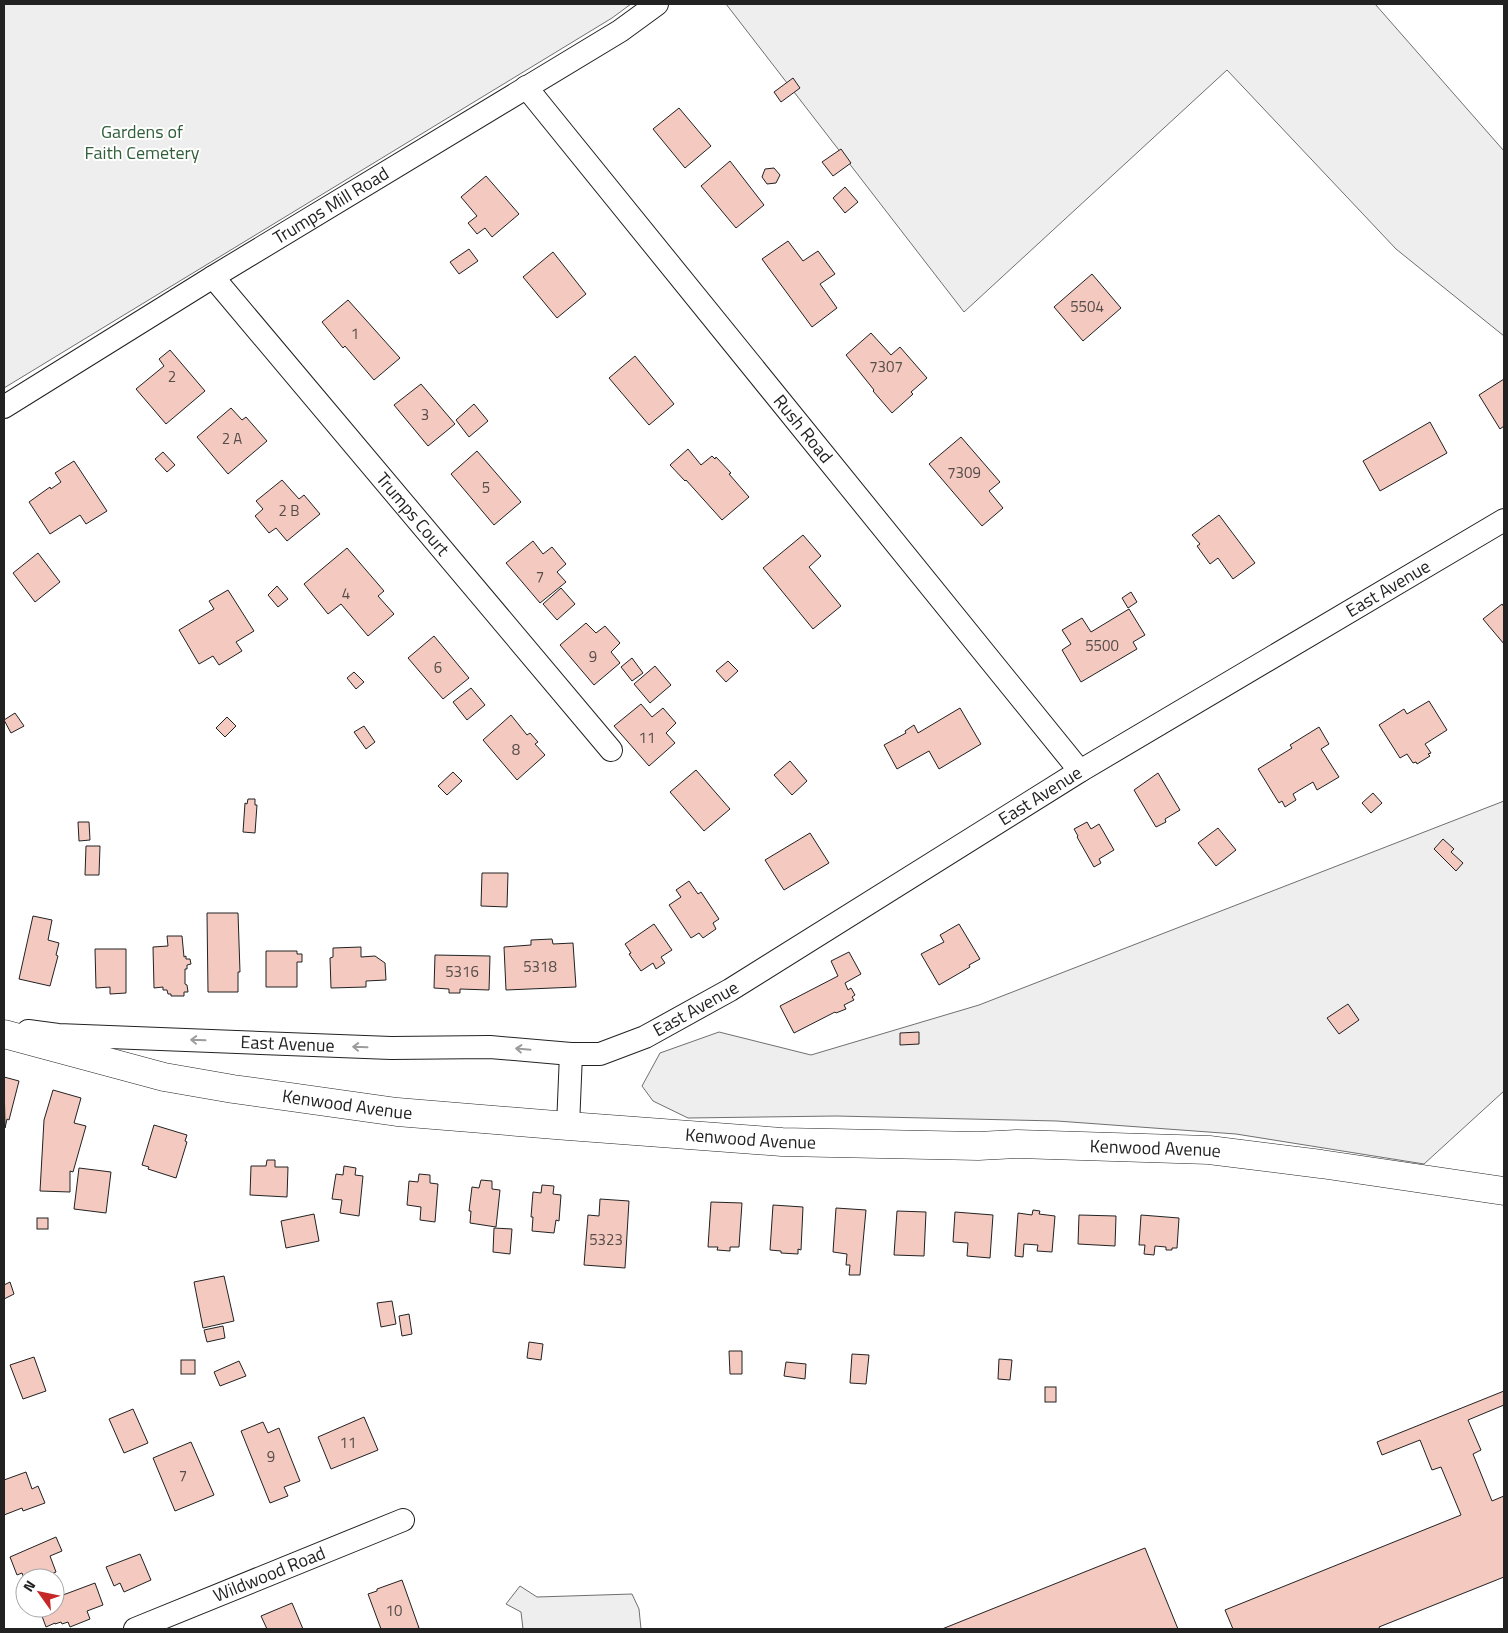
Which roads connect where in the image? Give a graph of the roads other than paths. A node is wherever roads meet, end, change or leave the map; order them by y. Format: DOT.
graph roads {
  1 [pos="657,4"];
  2 [pos="526,87"];
  3 [pos="213,278"];
  4 [pos="4,407"];
  5 [pos="1504,520"];
  6 [pos="611,750"];
  7 [pos="1080,771"];
  8 [pos="4,1028"];
  9 [pos="4,1034"];
  10 [pos="571,1054"];
  11 [pos="568,1126"];
  12 [pos="1504,1191"];
  13 [pos="403,1520"];
  14 [pos="135,1629"];
  1 -- 2 [label="street, Trumps Mill Road"];
  2 -- 3 [label="street, Trumps Mill Road"];
  2 -- 7 [label="street, Rush Road"];
  3 -- 4 [label="street, Trumps Mill Road"];
  3 -- 6 [label="street, Trumps Court"];
  5 -- 7 [label="street, East Avenue"];
  7 -- 10 [label="street, East Avenue"];
  10 -- 8 [label="street, East Avenue, one-way"];
  9 -- 11 [label="main road, Kenwood Avenue"];
  10 -- 11 [label="street"];
  11 -- 12 [label="main road, Kenwood Avenue"];
  13 -- 14 [label="street, Wildwood Road"];
}
